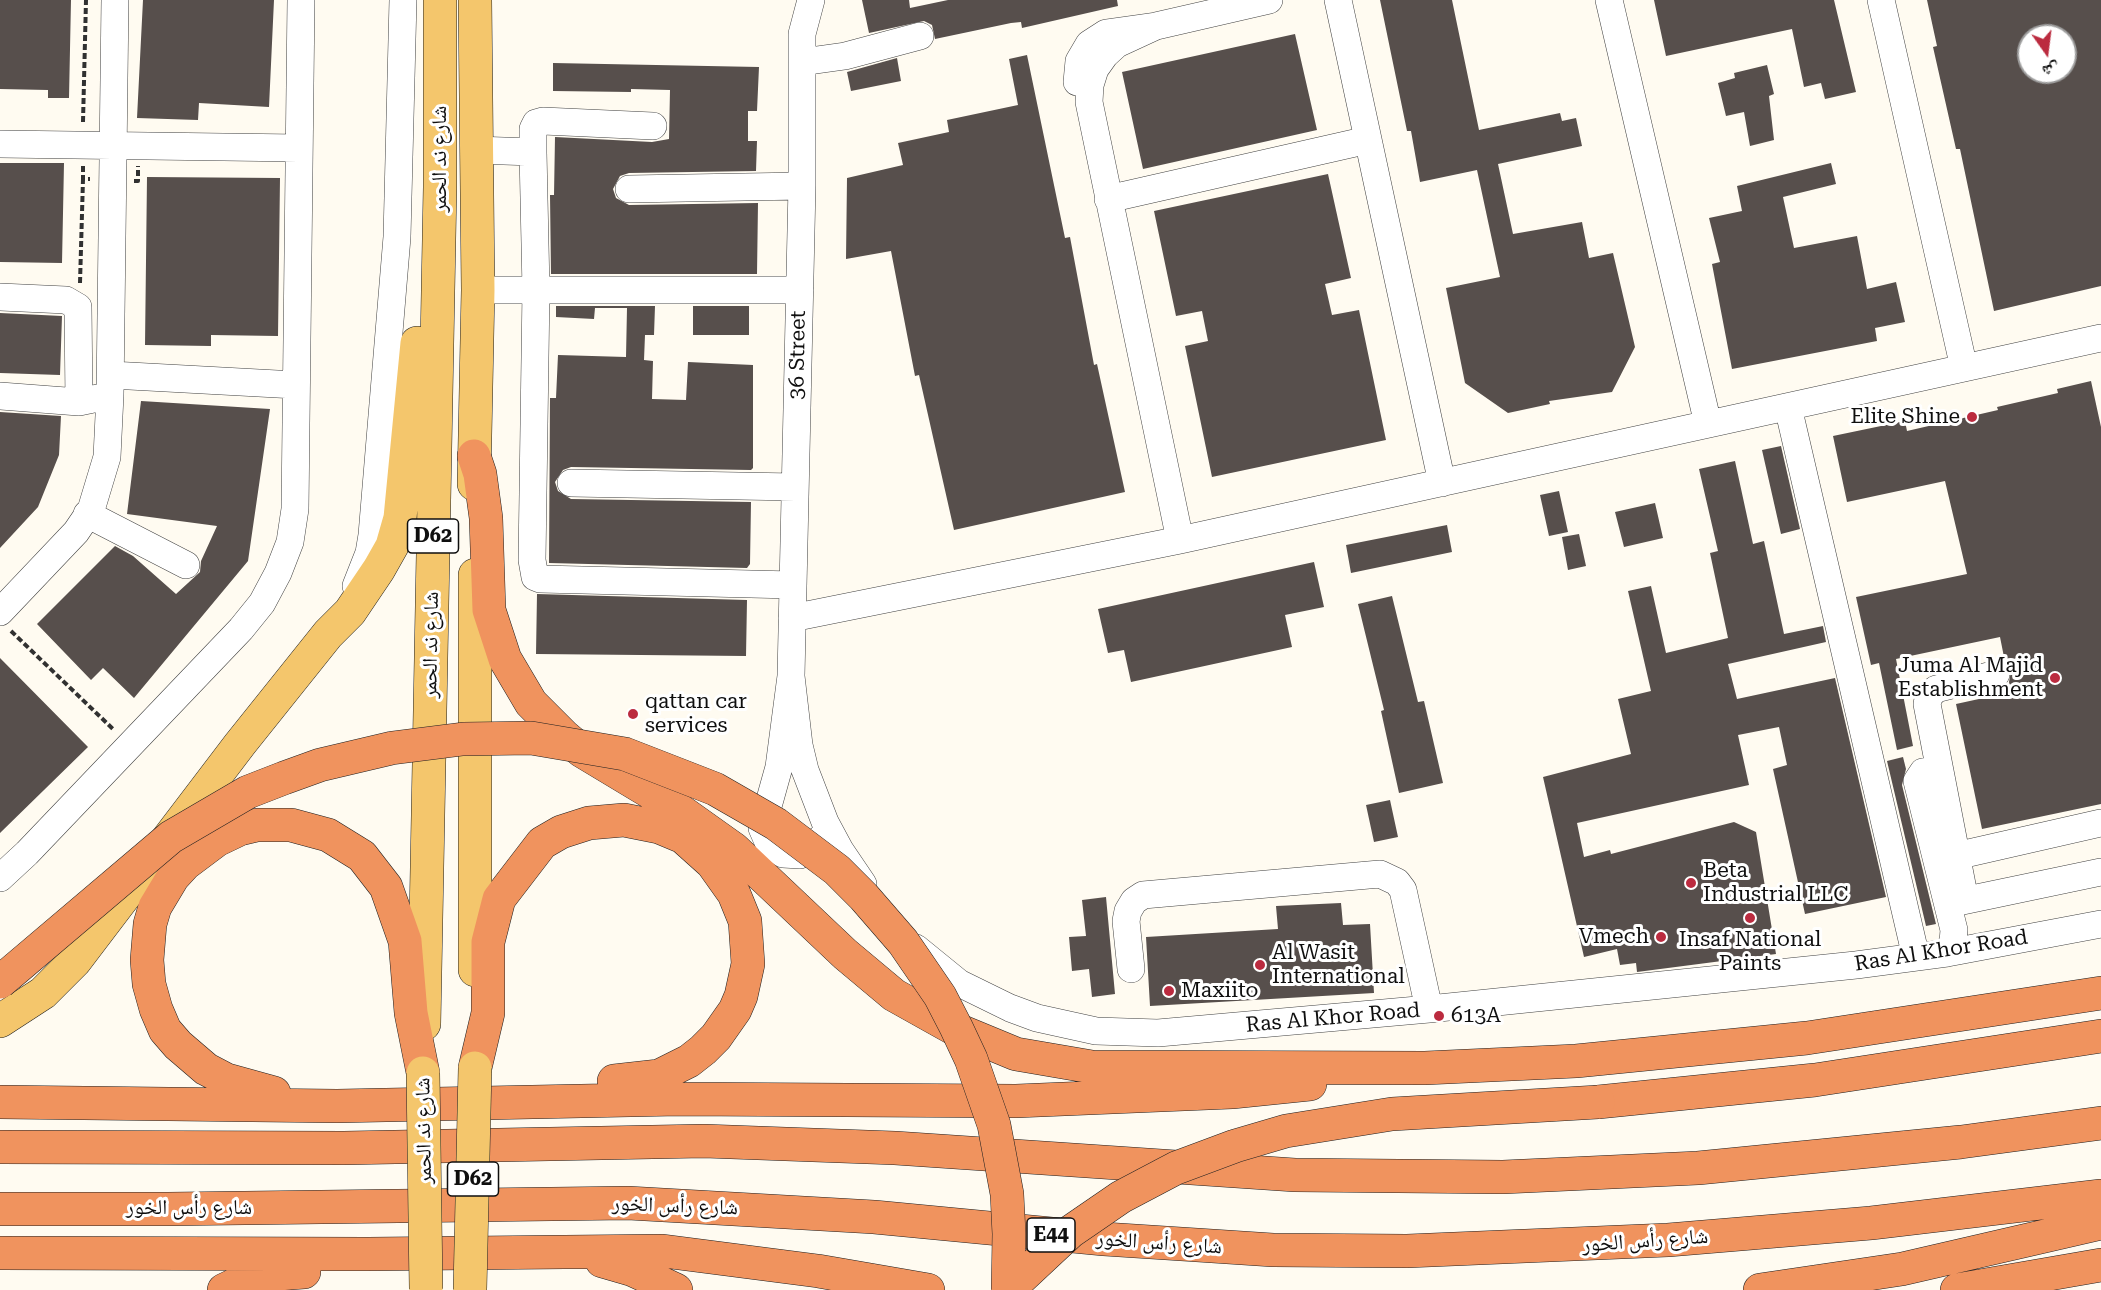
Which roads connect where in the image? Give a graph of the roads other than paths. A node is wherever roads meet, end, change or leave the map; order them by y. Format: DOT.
graph roads {
  1 [pos="115,0"];
  2 [pos="301,0"];
  3 [pos="403,0"];
  4 [pos="440,0"];
  5 [pos="475,0"];
  6 [pos="486,0"];
  7 [pos="792,0"];
  8 [pos="811,0"];
  9 [pos="1269,0"];
  10 [pos="1338,0"];
  11 [pos="1881,0"];
  12 [pos="1613,5"];
  13 [pos="474,33"];
  14 [pos="802,34"];
  15 [pos="920,36"];
  16 [pos="802,63"];
  17 [pos="653,126"];
  18 [pos="1368,140"];
  19 [pos="0,144"];
  20 [pos="114,145"];
  21 [pos="298,148"];
  22 [pos="475,150"];
  23 [pos="533,152"];
  24 [pos="802,186"];
  25 [pos="440,187"];
  26 [pos="629,189"];
  27 [pos="1108,199"];
  28 [pos="478,290"];
  29 [pos="536,290"];
  30 [pos="800,290"];
  31 [pos="0,297"];
  32 [pos="2101,338"];
  33 [pos="1964,368"];
  34 [pos="111,385"];
  35 [pos="296,385"];
  36 [pos="0,396"];
  37 [pos="79,402"];
  38 [pos="1788,406"];
  39 [pos="1708,424"];
  40 [pos="474,456"];
  41 [pos="571,483"];
  42 [pos="1442,483"];
  43 [pos="795,487"];
  44 [pos="89,512"];
  45 [pos="1180,540"];
  46 [pos="188,561"];
  47 [pos="793,585"];
  48 [pos="792,618"];
  49 [pos="4,620"];
  50 [pos="328,634"];
  51 [pos="1996,674"];
  52 [pos="791,675"];
  53 [pos="825,822"];
  54 [pos="2101,824"];
  55 [pos="1946,858"];
  56 [pos="2101,872"];
  57 [pos="0,878"];
  58 [pos="1956,902"];
  59 [pos="2101,924"];
  60 [pos="1947,953"];
  61 [pos="1916,957"];
  62 [pos="1131,969"];
  63 [pos="0,982"];
  64 [pos="2101,993"];
  65 [pos="1429,1009"];
  66 [pos="0,1021"];
  67 [pos="2101,1036"];
  68 [pos="475,1068"];
  69 [pos="1425,1068"];
  70 [pos="423,1073"];
  71 [pos="0,1102"];
  72 [pos="513,1102"];
  73 [pos="337,1106"];
  74 [pos="2101,1123"];
  75 [pos="0,1147"];
  76 [pos="2101,1196"];
  77 [pos="0,1209"];
  78 [pos="2101,1223"];
  79 [pos="0,1253"];
  80 [pos="556,1253"];
  81 [pos="368,1254"];
  82 [pos="2101,1265"];
  83 [pos="225,1290"];
  84 [pos="426,1290"];
  85 [pos="470,1290"];
  86 [pos="676,1290"];
  87 [pos="928,1290"];
  88 [pos="1008,1290"];
  89 [pos="1760,1290"];
  90 [pos="1958,1290"];
  1 -- 20 [label="street"];
  2 -- 21 [label="street"];
  3 -- 50 [label="street"];
  4 -- 25 [label="main road, شارع ند الحمر / D62"];
  5 -- 13 [label="main road, شارع ند الحمر / D62"];
  6 -- 13 [label="street"];
  7 -- 14 [label="street, 36 Street"];
  8 -- 14 [label="street, 36 Street"];
  9 -- 27 [label="street"];
  10 -- 18 [label="street"];
  11 -- 33 [label="street"];
  12 -- 39 [label="street"];
  13 -- 22 [label="main road, شارع ند الحمر / D62"];
  14 -- 16 [label="street, 36 Street"];
  15 -- 16 [label="street"];
  16 -- 24 [label="street, 36 Street"];
  17 -- 23 [label="street"];
  18 -- 27 [label="street"];
  18 -- 42 [label="street"];
  19 -- 20 [label="street"];
  20 -- 21 [label="street"];
  20 -- 34 [label="street"];
  21 -- 35 [label="street"];
  22 -- 23 [label="street"];
  22 -- 28 [label="main road, شارع ند الحمر / D62"];
  23 -- 29 [label="street"];
  24 -- 26 [label="street"];
  24 -- 30 [label="street, 36 Street"];
  25 -- 50 [label="main road"];
  25 -- 70 [label="main road, شارع ند الحمر / D62"];
  27 -- 45 [label="street"];
  28 -- 29 [label="street"];
  28 -- 40 [label="main road, شارع ند الحمر / D62"];
  29 -- 30 [label="street"];
  29 -- 47 [label="street"];
  30 -- 43 [label="street, 36 Street"];
  31 -- 37 [label="street"];
  32 -- 33 [label="street"];
  33 -- 38 [label="street"];
  34 -- 35 [label="street"];
  34 -- 37 [label="street"];
  34 -- 44 [label="street"];
  35 -- 57 [label="street"];
  36 -- 37 [label="street"];
  38 -- 39 [label="street"];
  38 -- 61 [label="street"];
  39 -- 42 [label="street"];
  40 -- 68 [label="main road, شارع ند الحمر / D62"];
  40 -- 69 [label="highway"];
  41 -- 43 [label="street"];
  42 -- 45 [label="street"];
  43 -- 47 [label="street, 36 Street"];
  44 -- 46 [label="street"];
  44 -- 49 [label="street"];
  45 -- 48 [label="street"];
  47 -- 48 [label="street, 36 Street"];
  48 -- 52 [label="street, 36 Street"];
  50 -- 66 [label="main road"];
  51 -- 55 [label="street"];
  52 -- 53 [label="street, Ras Al Khor Road"];
  52 -- 53 [label="street"];
  53 -- 65 [label="street, Ras Al Khor Road"];
  54 -- 55 [label="street"];
  55 -- 58 [label="street"];
  56 -- 58 [label="street"];
  58 -- 60 [label="street"];
  59 -- 60 [label="street, Ras Al Khor Road"];
  60 -- 61 [label="street, Ras Al Khor Road"];
  61 -- 65 [label="street, Ras Al Khor Road"];
  62 -- 65 [label="street"];
  63 -- 88 [label="highway, bridge"];
  64 -- 69 [label="highway"];
  67 -- 88 [label="highway, bridge"];
  68 -- 72 [label="highway"];
  68 -- 85 [label="main road, شارع ند الحمر / D62, bridge"];
  69 -- 72 [label="highway"];
  70 -- 73 [label="highway"];
  70 -- 84 [label="main road, شارع ند الحمر / D62, bridge"];
  71 -- 73 [label="highway"];
  72 -- 73 [label="highway"];
  74 -- 75 [label="highway"];
  76 -- 77 [label="highway, شارع رأس الخور / E44"];
  78 -- 89 [label="highway"];
  79 -- 81 [label="highway"];
  80 -- 81 [label="highway"];
  80 -- 86 [label="highway"];
  80 -- 87 [label="highway"];
  81 -- 83 [label="highway"];
  82 -- 90 [label="highway"];
}
